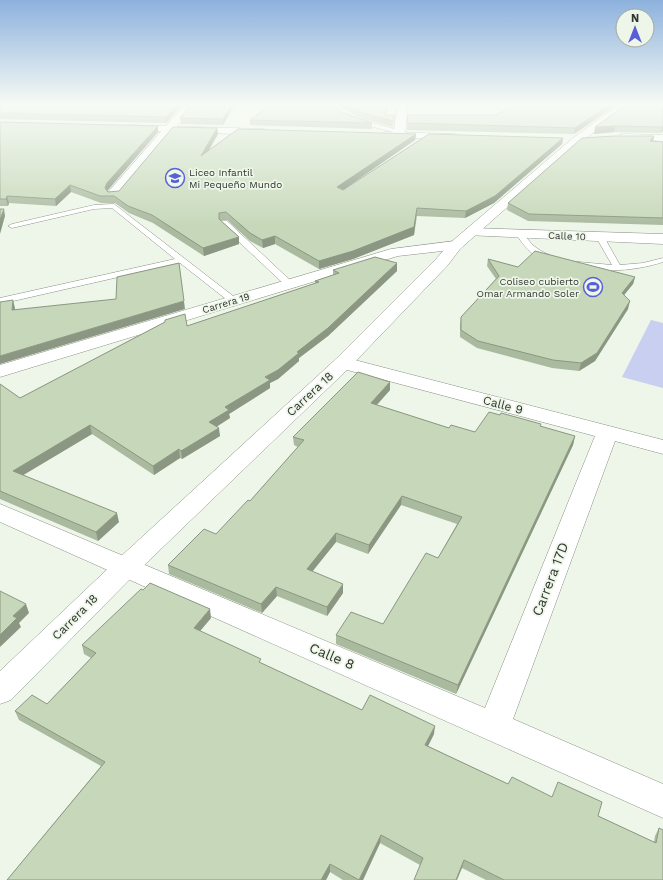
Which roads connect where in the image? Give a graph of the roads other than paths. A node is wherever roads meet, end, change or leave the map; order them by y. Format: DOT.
graph roads {
  1 [pos="155,145"];
  2 [pos="571,145"];
  3 [pos="114,194"];
  4 [pos="224,223"];
  5 [pos="12,226"];
  6 [pos="663,231"];
  7 [pos="469,234"];
  8 [pos="520,234"];
  9 [pos="600,237"];
  10 [pos="663,239"];
  11 [pos="181,260"];
  12 [pos="555,260"];
  13 [pos="663,260"];
  14 [pos="571,262"];
  15 [pos="618,268"];
  16 [pos="290,284"];
  17 [pos="234,301"];
  18 [pos="0,302"];
  19 [pos="343,363"];
  20 [pos="0,371"];
  21 [pos="607,432"];
  22 [pos="663,447"];
  23 [pos="0,512"];
  24 [pos="126,567"];
  25 [pos="0,691"];
  26 [pos="494,726"];
  27 [pos="663,801"];
  1 -- 3 [label="street"];
  2 -- 7 [label="street, Carrera 18"];
  4 -- 16 [label="lane"];
  5 -- 11 [label="lane"];
  6 -- 7 [label="street, Calle 10"];
  7 -- 8 [label="street, Calle 10"];
  7 -- 16 [label="street, Carrera 19"];
  7 -- 19 [label="street, Carrera 18"];
  8 -- 9 [label="street, Calle 10"];
  8 -- 12 [label="lane"];
  9 -- 10 [label="street, Calle 10"];
  9 -- 15 [label="lane"];
  11 -- 17 [label="lane"];
  11 -- 18 [label="lane"];
  13 -- 15 [label="lane"];
  14 -- 15 [label="lane"];
  16 -- 17 [label="street, Carrera 19"];
  17 -- 20 [label="street, Carrera 19"];
  19 -- 21 [label="street, Calle 9"];
  19 -- 24 [label="street, Carrera 18"];
  21 -- 22 [label="street, Calle 9"];
  21 -- 26 [label="street, Carrera 17D"];
  23 -- 24 [label="street, Calle 8"];
  24 -- 25 [label="street, Carrera 18"];
  24 -- 26 [label="street, Calle 8"];
  26 -- 27 [label="street, Calle 8"];
}
